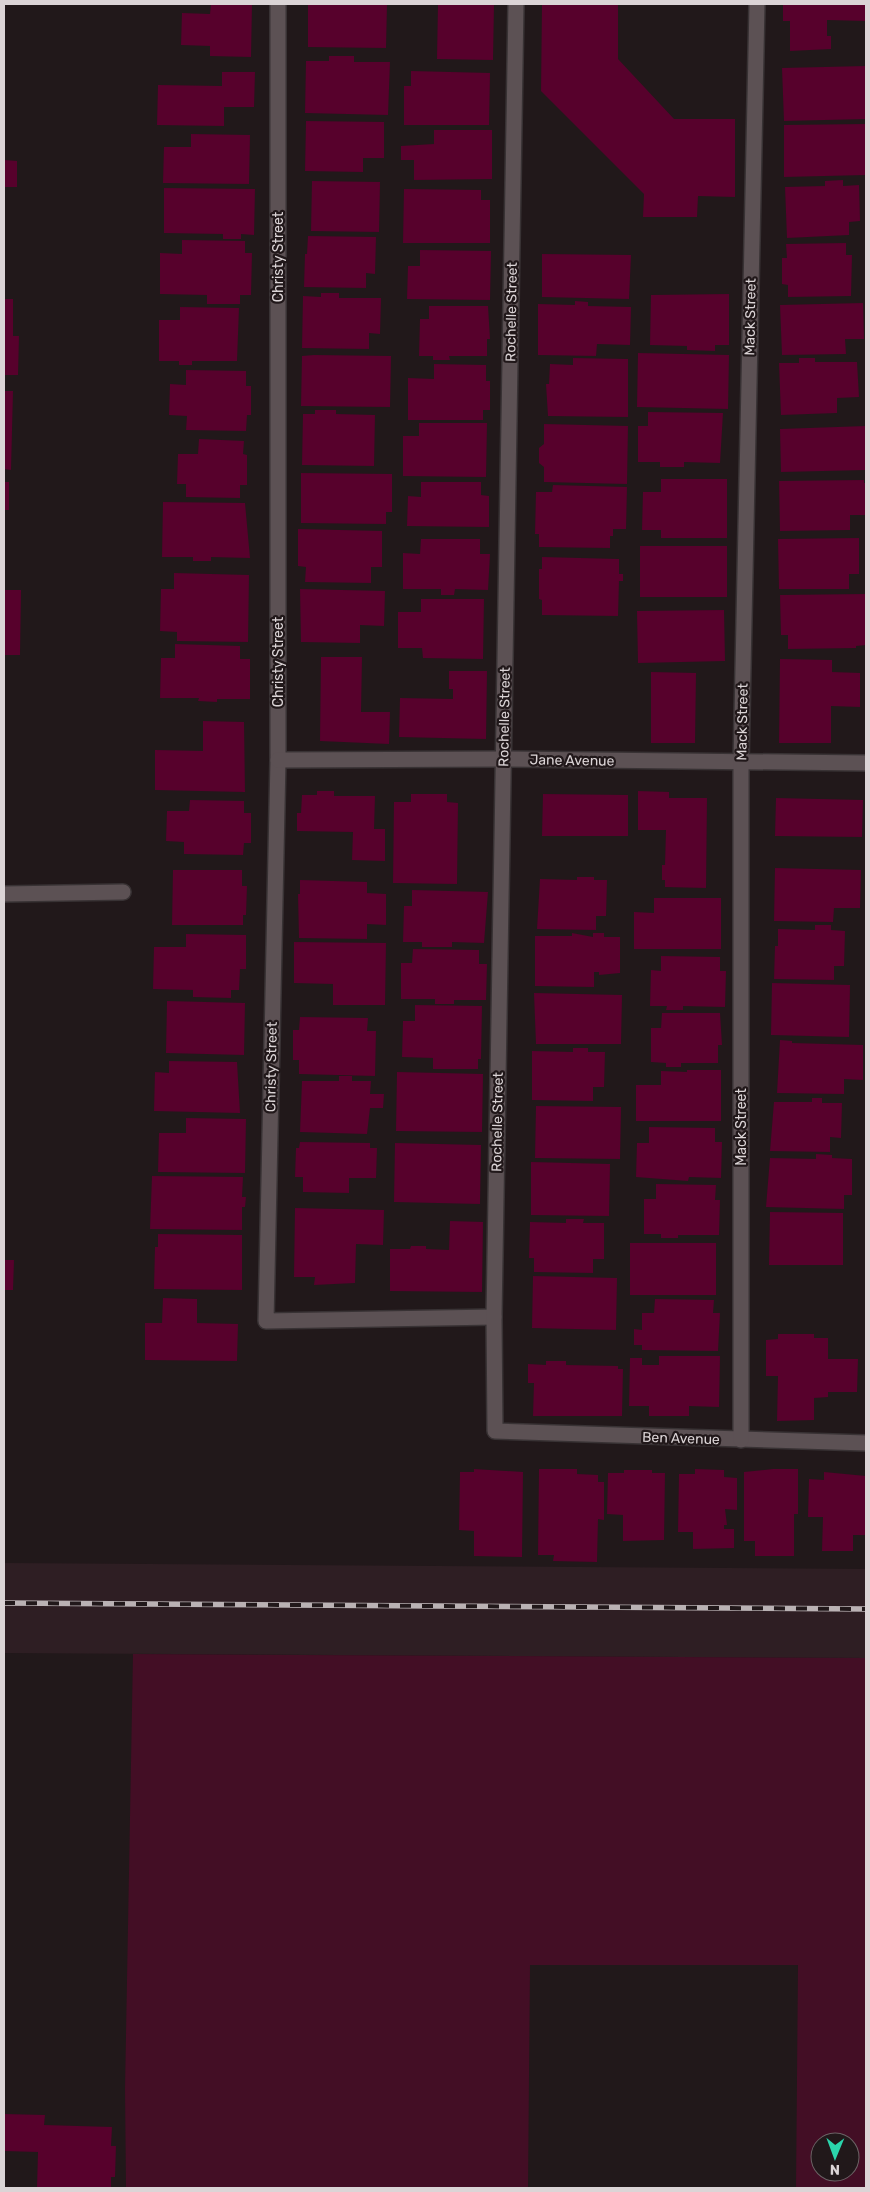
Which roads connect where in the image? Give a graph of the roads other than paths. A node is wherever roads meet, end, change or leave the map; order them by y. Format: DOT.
graph roads {
  1 [pos="278,4"];
  2 [pos="516,4"];
  3 [pos="756,4"];
  4 [pos="503,758"];
  5 [pos="278,760"];
  6 [pos="741,763"];
  7 [pos="866,763"];
  8 [pos="123,892"];
  9 [pos="4,894"];
  10 [pos="494,1317"];
  11 [pos="495,1431"];
  12 [pos="740,1440"];
  13 [pos="866,1443"];
  1 -- 5 [label="street, Christy Street"];
  2 -- 4 [label="street, Rochelle Street"];
  3 -- 6 [label="street, Mack Street"];
  4 -- 5 [label="street, Jane Avenue"];
  4 -- 6 [label="street, Jane Avenue"];
  4 -- 10 [label="street, Rochelle Street"];
  5 -- 10 [label="street, Christy Street"];
  6 -- 7 [label="street, Jane Avenue"];
  6 -- 12 [label="street, Mack Street"];
  8 -- 9 [label="street"];
  10 -- 11 [label="street, Rochelle Street"];
  11 -- 12 [label="street, Ben Avenue"];
  12 -- 13 [label="street, Ben Avenue"];
}
